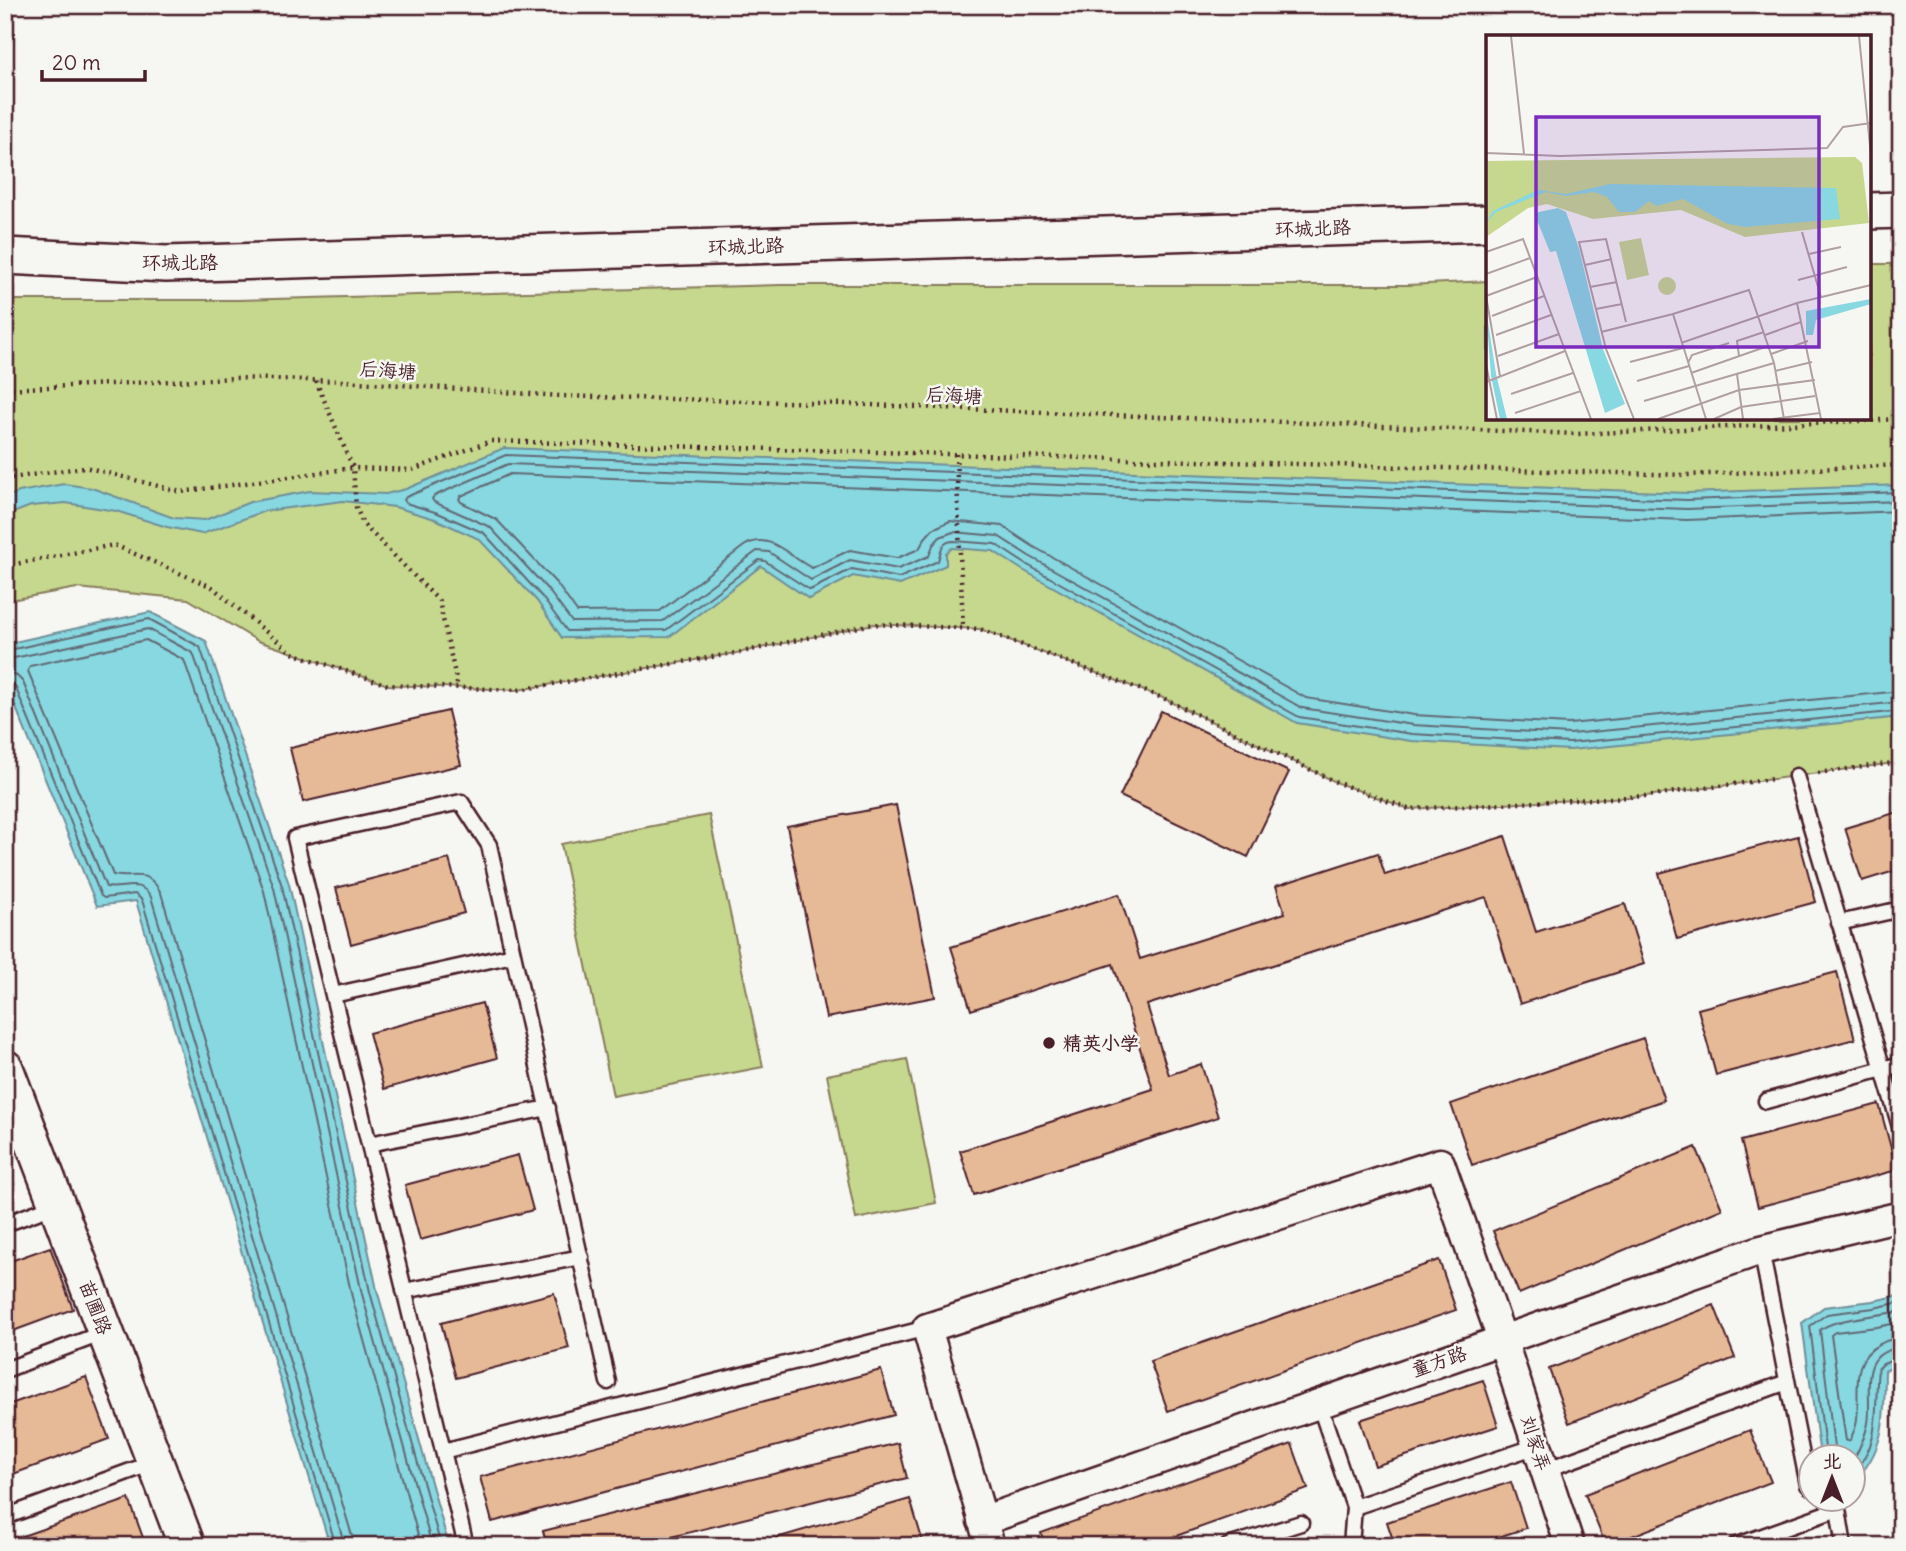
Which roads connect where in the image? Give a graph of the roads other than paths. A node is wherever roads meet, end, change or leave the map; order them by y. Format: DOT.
graph roads {
  1 [pos="1901,210"];
  2 [pos="1871,211"];
  3 [pos="1486,223"];
  4 [pos="5,256"];
  5 [pos="1796,776"];
  6 [pos="1901,909"];
  7 [pos="1839,923"];
  8 [pos="513,955"];
  9 [pos="333,995"];
  10 [pos="1901,1064"];
  11 [pos="1883,1069"];
  12 [pos="6,1073"];
  13 [pos="1766,1101"];
  14 [pos="548,1108"];
  15 [pos="1901,1130"];
  16 [pos="369,1144"];
  17 [pos="57,1204"];
  18 [pos="1901,1216"];
  19 [pos="5,1224"];
  20 [pos="1761,1250"];
  21 [pos="580,1257"];
  22 [pos="404,1291"];
  23 [pos="927,1328"];
  24 [pos="106,1332"];
  25 [pos="1502,1339"];
  26 [pos="5,1370"];
  27 [pos="608,1382"];
  28 [pos="1787,1382"];
  29 [pos="1319,1404"];
  30 [pos="1799,1442"];
  31 [pos="443,1451"];
  32 [pos="1541,1458"];
  33 [pos="155,1462"];
  34 [pos="1354,1507"];
  35 [pos="1830,1512"];
  36 [pos="1838,1512"];
  37 [pos="5,1517"];
  38 [pos="1301,1523"];
  39 [pos="986,1533"];
  40 [pos="1565,1544"];
  41 [pos="187,1546"];
  42 [pos="466,1546"];
  43 [pos="1228,1546"];
  44 [pos="1351,1546"];
  45 [pos="1735,1546"];
  46 [pos="1844,1546"];
  1 -- 2 [label="street"];
  3 -- 4 [label="street, 环城北路"];
  5 -- 7 [label="lane"];
  6 -- 7 [label="lane"];
  7 -- 11 [label="lane"];
  8 -- 9 [label="lane"];
  8 -- 9 [label="lane"];
  8 -- 14 [label="lane"];
  9 -- 16 [label="lane"];
  10 -- 11 [label="lane"];
  11 -- 13 [label="lane"];
  11 -- 15 [label="lane"];
  12 -- 17 [label="street, 苗圃路"];
  14 -- 16 [label="lane"];
  14 -- 21 [label="lane"];
  16 -- 22 [label="lane"];
  17 -- 19 [label="lane"];
  17 -- 24 [label="street, 苗圃路"];
  18 -- 20 [label="street, 童方路"];
  20 -- 25 [label="street, 童方路"];
  20 -- 28 [label="lane"];
  21 -- 22 [label="lane"];
  21 -- 27 [label="lane"];
  22 -- 31 [label="lane"];
  23 -- 25 [label="street, 刘家弄"];
  23 -- 31 [label="lane"];
  23 -- 39 [label="street"];
  24 -- 26 [label="lane"];
  24 -- 33 [label="street, 苗圃路"];
  25 -- 29 [label="street, 童方路"];
  25 -- 32 [label="street, 刘家弄"];
  28 -- 30 [label="lane"];
  28 -- 32 [label="lane"];
  29 -- 34 [label="lane"];
  29 -- 39 [label="street, 童方路"];
  31 -- 42 [label="lane"];
  32 -- 34 [label="lane"];
  32 -- 40 [label="street, 刘家弄"];
  33 -- 37 [label="lane"];
  33 -- 41 [label="street, 苗圃路"];
  34 -- 44 [label="lane"];
  35 -- 45 [label="lane"];
  36 -- 46 [label="lane"];
  38 -- 43 [label="lane"];
}
